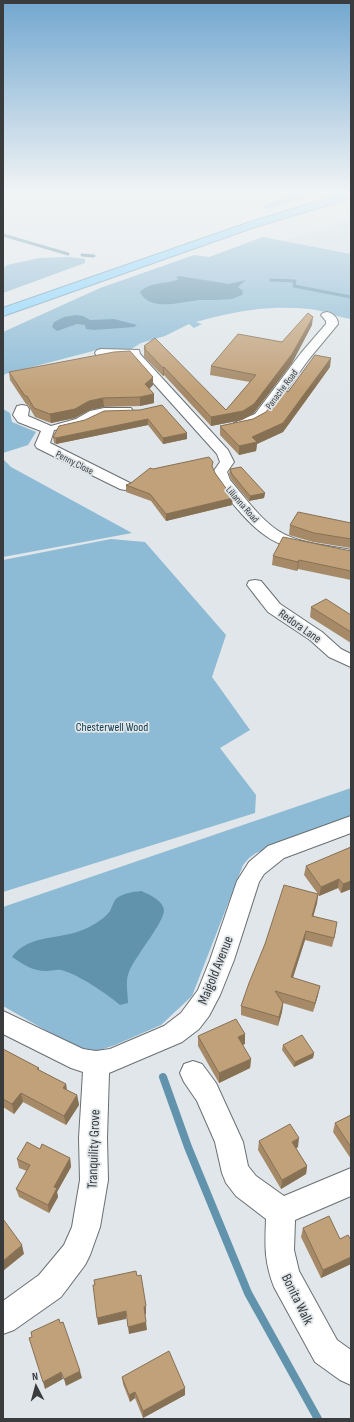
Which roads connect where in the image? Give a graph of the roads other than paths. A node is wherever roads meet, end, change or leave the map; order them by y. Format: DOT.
graph roads {
  1 [pos="124,259"];
  2 [pos="153,259"];
  3 [pos="3,302"];
  4 [pos="3,312"];
  5 [pos="327,315"];
  6 [pos="101,353"];
  7 [pos="177,403"];
  8 [pos="162,406"];
  9 [pos="22,409"];
  10 [pos="140,411"];
  11 [pos="48,429"];
  12 [pos="217,430"];
  13 [pos="125,486"];
  14 [pos="351,555"];
  15 [pos="255,585"];
  16 [pos="351,661"];
  17 [pos="351,824"];
  18 [pos="3,1022"];
  19 [pos="96,1063"];
  20 [pos="193,1072"];
  21 [pos="351,1182"];
  22 [pos="281,1212"];
  23 [pos="3,1319"];
  24 [pos="351,1369"];
  1 -- 3 [label="highway"];
  2 -- 4 [label="highway"];
  5 -- 12 [label="street, Panache Road"];
  6 -- 7 [label="street, Lilianna Road"];
  7 -- 8 [label="street"];
  7 -- 12 [label="street, Lilianna Road"];
  9 -- 11 [label="street"];
  10 -- 11 [label="street"];
  11 -- 13 [label="street, Penny Close"];
  12 -- 14 [label="street, Lilianna Road"];
  15 -- 16 [label="street, Redora Lane"];
  17 -- 19 [label="street, Maigold Avenue"];
  18 -- 19 [label="street, Maigold Avenue"];
  19 -- 23 [label="street, Tranquility Grove"];
  20 -- 22 [label="street"];
  21 -- 22 [label="street"];
  22 -- 24 [label="street, Bonita Walk"];
}
